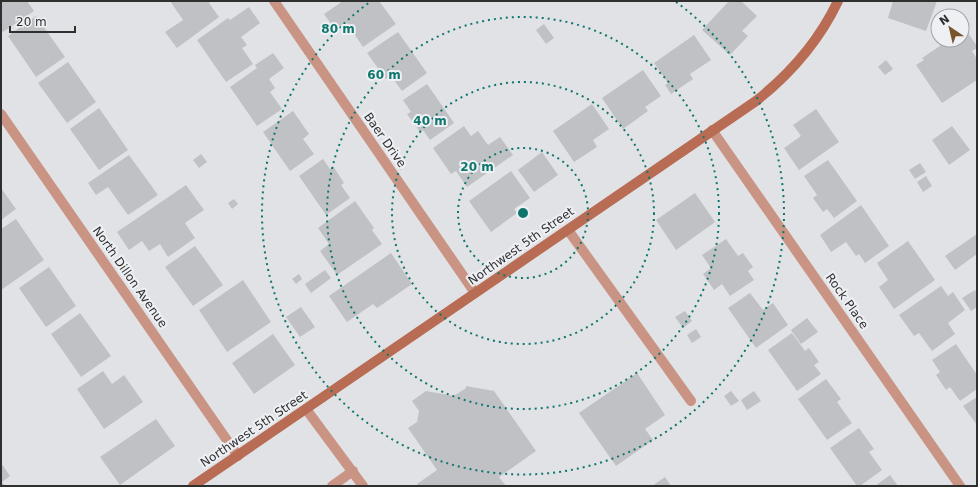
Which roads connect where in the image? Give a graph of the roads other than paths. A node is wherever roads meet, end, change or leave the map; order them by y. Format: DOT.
graph roads {
  1 [pos="274,1"];
  2 [pos="838,1"];
  3 [pos="1,114"];
  4 [pos="712,130"];
  5 [pos="568,230"];
  6 [pos="476,294"];
  7 [pos="691,401"];
  8 [pos="306,409"];
  9 [pos="238,456"];
  10 [pos="353,472"];
  11 [pos="193,486"];
  12 [pos="332,486"];
  13 [pos="363,486"];
  14 [pos="960,486"];
  1 -- 6 [label="street, Baer Drive"];
  2 -- 4 [label="street, Northwest 5th Street"];
  3 -- 9 [label="street, North Dillon Avenue"];
  4 -- 5 [label="street, Northwest 5th Street"];
  4 -- 14 [label="street, Rock Place"];
  5 -- 6 [label="street, Northwest 5th Street"];
  5 -- 7 [label="street"];
  6 -- 8 [label="street, Northwest 5th Street"];
  8 -- 9 [label="street, Northwest 5th Street"];
  8 -- 10 [label="street"];
  9 -- 11 [label="street, Northwest 5th Street"];
  10 -- 12 [label="street"];
  10 -- 13 [label="street"];
}
